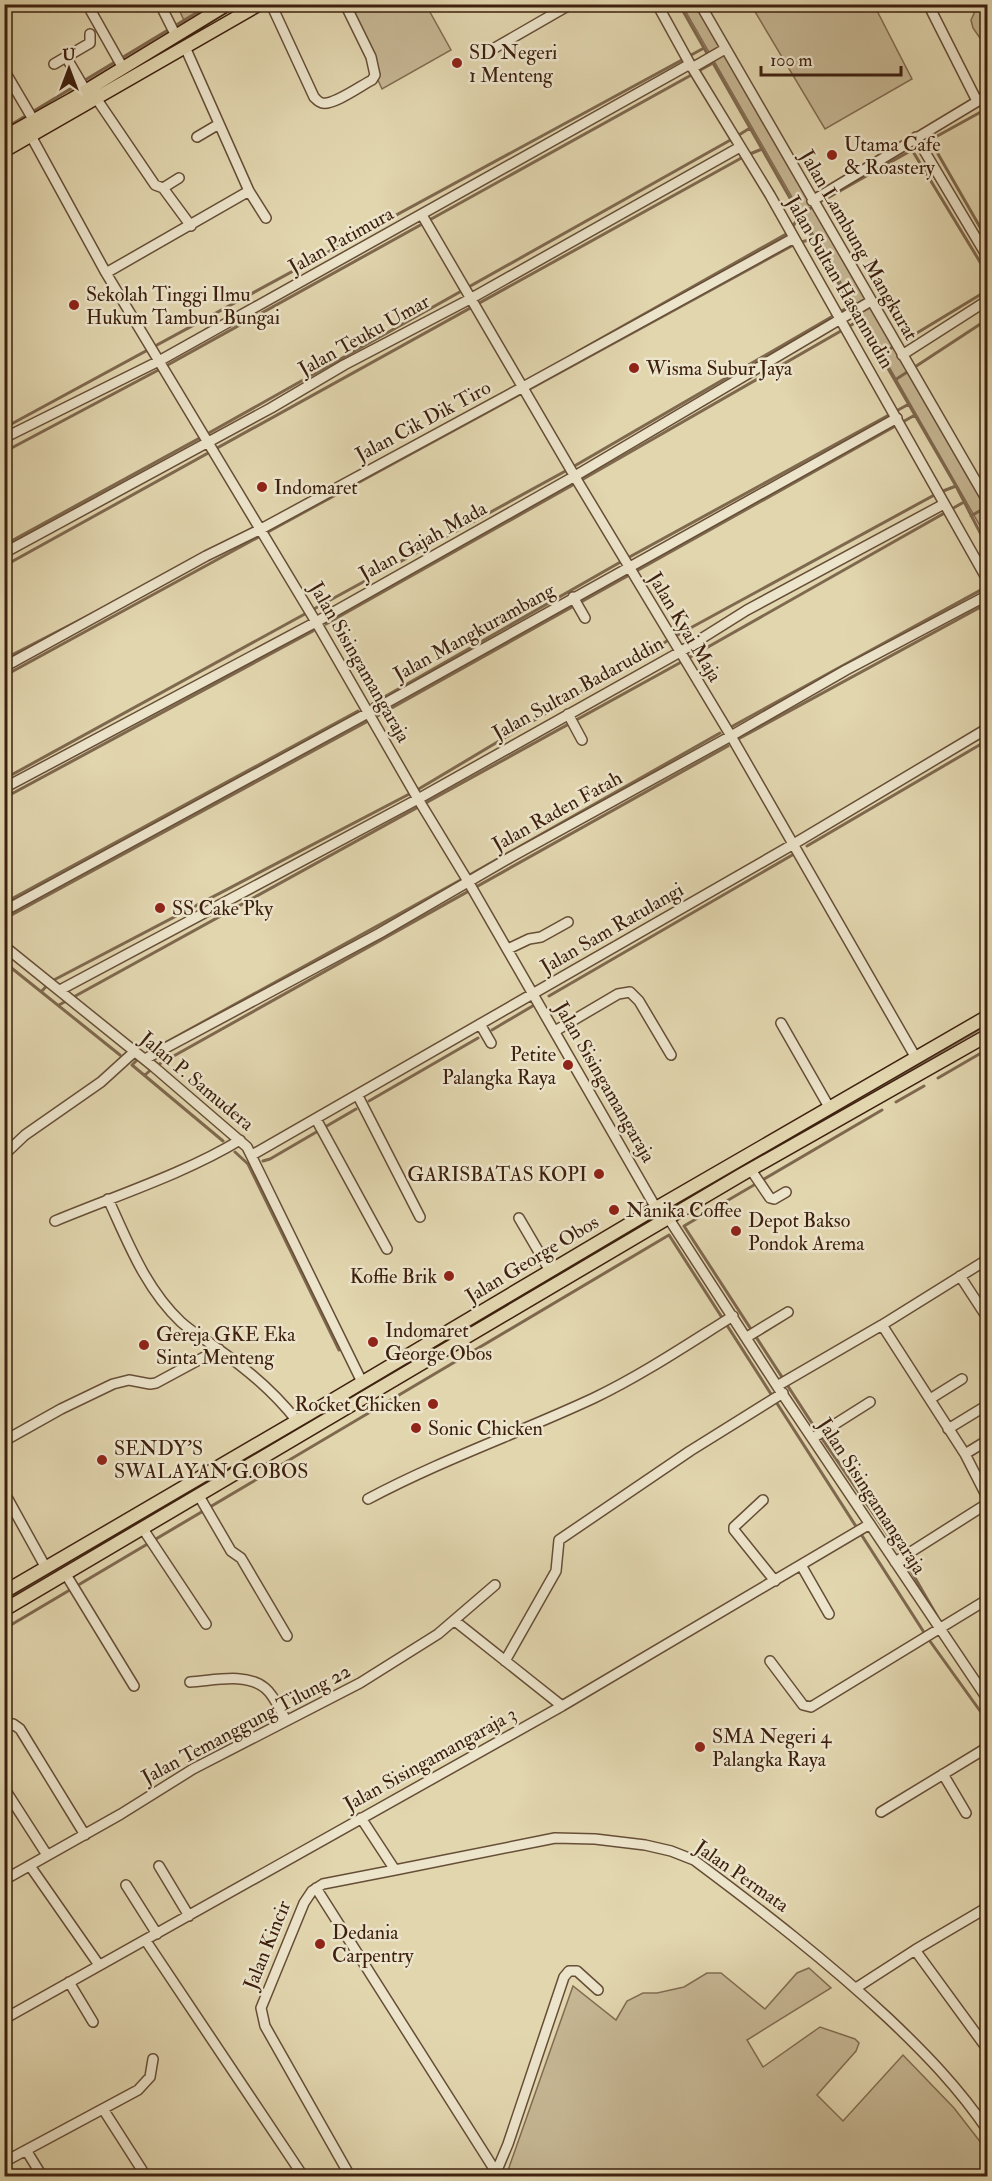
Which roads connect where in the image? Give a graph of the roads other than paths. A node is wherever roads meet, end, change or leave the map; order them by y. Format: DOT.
graph roads {
  1 [pos="87,4"];
  2 [pos="160,4"];
  3 [pos="228,4"];
  4 [pos="260,4"];
  5 [pos="271,4"];
  6 [pos="345,4"];
  7 [pos="571,4"];
  8 [pos="657,4"];
  9 [pos="700,4"];
  10 [pos="928,4"];
  11 [pos="90,34"];
  12 [pos="176,36"];
  13 [pos="185,47"];
  14 [pos="725,49"];
  15 [pos="486,53"];
  16 [pos="66,57"];
  17 [pos="54,64"];
  18 [pos="691,66"];
  19 [pos="123,69"];
  20 [pos="5,71"];
  21 [pos="91,95"];
  22 [pos="987,95"];
  23 [pos="977,101"];
  24 [pos="31,116"];
  25 [pos="219,124"];
  26 [pos="31,136"];
  27 [pos="4,137"];
  28 [pos="197,137"];
  29 [pos="916,137"];
  30 [pos="740,147"];
  31 [pos="4,151"];
  32 [pos="179,178"];
  33 [pos="163,188"];
  34 [pos="249,191"];
  35 [pos="812,201"];
  36 [pos="422,215"];
  37 [pos="266,218"];
  38 [pos="191,226"];
  39 [pos="794,238"];
  40 [pos="987,258"];
  41 [pos="106,273"];
  42 [pos="470,299"];
  43 [pos="987,300"];
  44 [pos="871,301"];
  45 [pos="841,320"];
  46 [pos="902,355"];
  47 [pos="159,361"];
  48 [pos="523,387"];
  49 [pos="897,418"];
  50 [pos="4,438"];
  51 [pos="207,442"];
  52 [pos="575,476"];
  53 [pos="987,502"];
  54 [pos="944,504"];
  55 [pos="261,529"];
  56 [pos="4,553"];
  57 [pos="628,567"];
  58 [pos="987,581"];
  59 [pos="987,595"];
  60 [pos="573,597"];
  61 [pos="585,618"];
  62 [pos="316,622"];
  63 [pos="680,652"];
  64 [pos="4,667"];
  65 [pos="369,713"];
  66 [pos="568,714"];
  67 [pos="987,728"];
  68 [pos="731,736"];
  69 [pos="582,740"];
  70 [pos="4,788"];
  71 [pos="418,799"];
  72 [pos="792,845"];
  73 [pos="470,883"];
  74 [pos="4,911"];
  75 [pos="568,922"];
  76 [pos="4,946"];
  77 [pos="508,949"];
  78 [pos="60,990"];
  79 [pos="534,994"];
  80 [pos="987,1016"];
  81 [pos="781,1023"];
  82 [pos="480,1024"];
  83 [pos="555,1031"];
  84 [pos="987,1035"];
  85 [pos="491,1043"];
  86 [pos="134,1052"];
  87 [pos="671,1055"];
  88 [pos="916,1058"];
  89 [pos="145,1059"];
  90 [pos="358,1096"];
  91 [pos="829,1107"];
  92 [pos="316,1119"];
  93 [pos="240,1140"];
  94 [pos="4,1155"];
  95 [pos="252,1155"];
  96 [pos="733,1164"];
  97 [pos="746,1173"];
  98 [pos="786,1192"];
  99 [pos="108,1199"];
  100 [pos="656,1208"];
  101 [pos="420,1217"];
  102 [pos="519,1218"];
  103 [pos="669,1219"];
  104 [pos="55,1221"];
  105 [pos="387,1249"];
  106 [pos="987,1259"];
  107 [pos="550,1271"];
  108 [pos="960,1276"];
  109 [pos="491,1306"];
  110 [pos="788,1312"];
  111 [pos="733,1316"];
  112 [pos="499,1319"];
  113 [pos="987,1319"];
  114 [pos="882,1325"];
  115 [pos="747,1337"];
  116 [pos="219,1349"];
  117 [pos="962,1379"];
  118 [pos="362,1382"];
  119 [pos="780,1390"];
  120 [pos="930,1399"];
  121 [pos="870,1402"];
  122 [pos="984,1407"];
  123 [pos="297,1421"];
  124 [pos="948,1429"];
  125 [pos="813,1438"];
  126 [pos="987,1440"];
  127 [pos="4,1441"];
  128 [pos="965,1454"];
  129 [pos="4,1492"];
  130 [pos="199,1496"];
  131 [pos="368,1499"];
  132 [pos="763,1500"];
  133 [pos="987,1501"];
  134 [pos="870,1524"];
  135 [pos="143,1529"];
  136 [pos="895,1562"];
  137 [pos="801,1565"];
  138 [pos="46,1568"];
  139 [pos="65,1573"];
  140 [pos="775,1581"];
  141 [pos="495,1585"];
  142 [pos="4,1592"];
  143 [pos="987,1599"];
  144 [pos="4,1610"];
  145 [pos="829,1614"];
  146 [pos="455,1621"];
  147 [pos="206,1624"];
  148 [pos="939,1630"];
  149 [pos="288,1636"];
  150 [pos="506,1661"];
  151 [pos="770,1661"];
  152 [pos="190,1682"];
  153 [pos="134,1686"];
  154 [pos="987,1700"];
  155 [pos="561,1706"];
  156 [pos="286,1720"];
  157 [pos="4,1727"];
  158 [pos="987,1747"];
  159 [pos="943,1774"];
  160 [pos="4,1788"];
  161 [pos="881,1812"];
  162 [pos="966,1813"];
  163 [pos="361,1818"];
  164 [pos="85,1835"];
  165 [pos="47,1855"];
  166 [pos="30,1866"];
  167 [pos="159,1866"];
  168 [pos="396,1870"];
  169 [pos="4,1880"];
  170 [pos="126,1885"];
  171 [pos="316,1888"];
  172 [pos="987,1907"];
  173 [pos="189,1916"];
  174 [pos="157,1934"];
  175 [pos="146,1941"];
  176 [pos="915,1950"];
  177 [pos="99,1965"];
  178 [pos="69,1982"];
  179 [pos="856,1988"];
  180 [pos="598,1990"];
  181 [pos="4,2019"];
  182 [pos="93,2022"];
  183 [pos="987,2050"];
  184 [pos="153,2059"];
  185 [pos="103,2109"];
  186 [pos="987,2131"];
  187 [pos="26,2150"];
  188 [pos="4,2162"];
  189 [pos="142,2170"];
  190 [pos="495,2174"];
  191 [pos="42,2176"];
  192 [pos="303,2176"];
  193 [pos="350,2176"];
  1 -- 19 [label="street"];
  2 -- 12 [label="street"];
  3 -- 12 [label="main road"];
  4 -- 13 [label="main road"];
  5 -- 6 [label="street"];
  7 -- 15 [label="street"];
  8 -- 18 [label="street, Jalan Sultan Hasannudin"];
  9 -- 14 [label="street, Jalan Lambung Mangkurat"];
  10 -- 23 [label="street"];
  11 -- 16 [label="street"];
  12 -- 19 [label="main road"];
  13 -- 21 [label="main road"];
  13 -- 25 [label="street"];
  14 -- 18 [label="street, Jalan Patimura"];
  14 -- 35 [label="street, Jalan Lambung Mangkurat"];
  16 -- 17 [label="street"];
  16 -- 21 [label="street"];
  18 -- 30 [label="street, Jalan Sultan Hasannudin"];
  18 -- 36 [label="street, Jalan Patimura"];
  19 -- 21 [label="main road"];
  20 -- 24 [label="street"];
  21 -- 24 [label="main road"];
  21 -- 26 [label="main road"];
  21 -- 33 [label="street"];
  22 -- 23 [label="street"];
  23 -- 29 [label="street"];
  24 -- 27 [label="main road"];
  25 -- 28 [label="street"];
  25 -- 34 [label="street"];
  26 -- 31 [label="main road"];
  26 -- 41 [label="street, Jalan Sisingamangaraja"];
  29 -- 35 [label="street"];
  29 -- 40 [label="street"];
  30 -- 39 [label="street, Jalan Sultan Hasannudin"];
  30 -- 42 [label="street, Jalan Teuku Umar"];
  32 -- 33 [label="street"];
  33 -- 38 [label="street"];
  34 -- 37 [label="street"];
  34 -- 38 [label="street"];
  35 -- 44 [label="street, Jalan Lambung Mangkurat"];
  36 -- 42 [label="street, Jalan Kyai Maja"];
  36 -- 47 [label="street, Jalan Patimura"];
  38 -- 41 [label="street"];
  39 -- 45 [label="street, Jalan Sultan Hasannudin"];
  39 -- 48 [label="street, Jalan Cik Dik Tiro"];
  41 -- 47 [label="street, Jalan Sisingamangaraja"];
  42 -- 48 [label="street, Jalan Kyai Maja"];
  42 -- 51 [label="street, Jalan Teuku Umar"];
  43 -- 46 [label="street"];
  44 -- 45 [label="street, Jalan Gajah Mada"];
  44 -- 46 [label="street, Jalan Lambung Mangkurat"];
  45 -- 49 [label="street, Jalan Sultan Hasannudin"];
  45 -- 52 [label="street, Jalan Gajah Mada"];
  46 -- 53 [label="street, Jalan Lambung Mangkurat"];
  47 -- 50 [label="street, Jalan Patimura"];
  47 -- 51 [label="street, Jalan Sisingamangaraja"];
  48 -- 52 [label="street, Jalan Kyai Maja"];
  48 -- 55 [label="street, Jalan Cik Dik Tiro"];
  49 -- 54 [label="street, Jalan Sultan Hasannudin"];
  49 -- 57 [label="street, Jalan Mangkurambang"];
  51 -- 55 [label="street, Jalan Sisingamangaraja"];
  51 -- 56 [label="street, Jalan Teuku Umar"];
  52 -- 57 [label="street, Jalan Kyai Maja"];
  52 -- 62 [label="street, Jalan Gajah Mada"];
  54 -- 58 [label="street, Jalan Sultan Hasannudin"];
  54 -- 63 [label="street, Jalan Sultan Badaruddin"];
  55 -- 62 [label="street, Jalan Sisingamangaraja"];
  55 -- 64 [label="street, Jalan Cik Dik Tiro"];
  57 -- 60 [label="street, Jalan Mangkurambang"];
  57 -- 63 [label="street, Jalan Kyai Maja"];
  59 -- 68 [label="street, Jalan Raden Fatah"];
  60 -- 61 [label="street"];
  60 -- 65 [label="street, Jalan Mangkurambang"];
  62 -- 65 [label="street, Jalan Sisingamangaraja"];
  62 -- 70 [label="street, Jalan Gajah Mada"];
  63 -- 66 [label="street, Jalan Sultan Badaruddin"];
  63 -- 68 [label="street, Jalan Kyai Maja"];
  65 -- 71 [label="street, Jalan Sisingamangaraja"];
  65 -- 74 [label="street, Jalan Mangkurambang"];
  66 -- 69 [label="street"];
  66 -- 71 [label="street, Jalan Sultan Badaruddin"];
  67 -- 72 [label="street, Jalan Sam Ratulangi"];
  68 -- 72 [label="street, Jalan Kyai Maja"];
  68 -- 73 [label="street, Jalan Raden Fatah"];
  71 -- 73 [label="street, Jalan Sisingamangaraja"];
  71 -- 78 [label="street, Jalan Sultan Badaruddin"];
  72 -- 79 [label="street, Jalan Sam Ratulangi"];
  72 -- 88 [label="street, Jalan Kyai Maja"];
  73 -- 77 [label="street, Jalan Sisingamangaraja"];
  73 -- 89 [label="street, Jalan Raden Fatah"];
  75 -- 77 [label="street"];
  76 -- 78 [label="street, Jalan P. Samudera"];
  77 -- 79 [label="street, Jalan Sisingamangaraja"];
  78 -- 86 [label="street, Jalan P. Samudera"];
  79 -- 82 [label="street, Jalan Sam Ratulangi"];
  79 -- 83 [label="street, Jalan Sisingamangaraja"];
  80 -- 88 [label="main road, Jalan George Obos"];
  81 -- 91 [label="street"];
  82 -- 85 [label="street"];
  82 -- 90 [label="street, Jalan Sam Ratulangi"];
  83 -- 87 [label="street"];
  83 -- 100 [label="street, Jalan Sisingamangaraja"];
  84 -- 97 [label="main road, Jalan George Obos"];
  86 -- 89 [label="street, Jalan P. Samudera"];
  86 -- 94 [label="street"];
  88 -- 91 [label="main road, Jalan George Obos"];
  89 -- 93 [label="street, Jalan P. Samudera"];
  90 -- 92 [label="street, Jalan Sam Ratulangi"];
  90 -- 101 [label="street"];
  91 -- 96 [label="main road, Jalan George Obos"];
  92 -- 95 [label="street, Jalan Sam Ratulangi"];
  92 -- 105 [label="street"];
  93 -- 95 [label="street, Jalan P. Samudera"];
  93 -- 99 [label="street"];
  95 -- 118 [label="street, Jalan P. Samudera"];
  96 -- 97 [label="main road"];
  96 -- 100 [label="main road, Jalan George Obos"];
  97 -- 98 [label="street"];
  97 -- 103 [label="main road, Jalan George Obos"];
  99 -- 104 [label="street"];
  99 -- 116 [label="street"];
  100 -- 107 [label="main road, Jalan George Obos"];
  102 -- 107 [label="street"];
  103 -- 111 [label="street, Jalan Sisingamangaraja"];
  103 -- 112 [label="main road, Jalan George Obos"];
  106 -- 108 [label="street"];
  107 -- 109 [label="main road, Jalan George Obos"];
  108 -- 113 [label="street"];
  108 -- 114 [label="street"];
  109 -- 112 [label="main road"];
  109 -- 118 [label="main road, Jalan George Obos"];
  110 -- 115 [label="street"];
  111 -- 115 [label="street, Jalan Sisingamangaraja"];
  111 -- 131 [label="street"];
  112 -- 130 [label="main road, Jalan George Obos"];
  114 -- 119 [label="street"];
  114 -- 120 [label="street"];
  115 -- 119 [label="street, Jalan Sisingamangaraja"];
  116 -- 123 [label="street"];
  116 -- 127 [label="street"];
  117 -- 120 [label="street"];
  118 -- 123 [label="main road, Jalan George Obos"];
  119 -- 125 [label="street, Jalan Sisingamangaraja"];
  119 -- 150 [label="street"];
  120 -- 124 [label="street"];
  121 -- 125 [label="street"];
  122 -- 124 [label="street"];
  123 -- 138 [label="main road, Jalan George Obos"];
  124 -- 128 [label="street"];
  125 -- 134 [label="street, Jalan Sisingamangaraja"];
  126 -- 128 [label="street"];
  128 -- 133 [label="street"];
  129 -- 138 [label="street"];
  130 -- 135 [label="main road, Jalan George Obos"];
  130 -- 149 [label="street"];
  132 -- 140 [label="street"];
  133 -- 136 [label="street"];
  134 -- 136 [label="street, Jalan Sisingamangaraja"];
  134 -- 137 [label="street, Jalan Sisingamangaraja 3"];
  135 -- 139 [label="main road, Jalan George Obos"];
  135 -- 147 [label="street"];
  136 -- 148 [label="street, Jalan Sisingamangaraja"];
  137 -- 140 [label="street, Jalan Sisingamangaraja 3"];
  137 -- 145 [label="street"];
  138 -- 142 [label="main road, Jalan George Obos"];
  139 -- 144 [label="main road, Jalan George Obos"];
  139 -- 153 [label="street"];
  140 -- 155 [label="street, Jalan Sisingamangaraja 3"];
  141 -- 146 [label="street, Jalan Temanggung Tilung 22"];
  143 -- 148 [label="street"];
  146 -- 150 [label="street"];
  146 -- 156 [label="street, Jalan Temanggung Tilung 22"];
  148 -- 151 [label="street"];
  148 -- 154 [label="street, Jalan Sisingamangaraja"];
  150 -- 155 [label="street"];
  152 -- 156 [label="street"];
  155 -- 163 [label="street, Jalan Sisingamangaraja 3"];
  156 -- 164 [label="street, Jalan Temanggung Tilung 22"];
  157 -- 164 [label="street"];
  158 -- 159 [label="street"];
  159 -- 161 [label="street"];
  159 -- 162 [label="street"];
  160 -- 165 [label="street"];
  163 -- 168 [label="street"];
  163 -- 173 [label="street, Jalan Sisingamangaraja 3"];
  164 -- 165 [label="street, Jalan Temanggung Tilung 22"];
  165 -- 166 [label="street, Jalan Temanggung Tilung 22"];
  166 -- 169 [label="street, Jalan Temanggung Tilung 22"];
  166 -- 177 [label="street"];
  167 -- 173 [label="street"];
  168 -- 171 [label="street, Jalan Kincir"];
  168 -- 179 [label="street, Jalan Permata"];
  170 -- 174 [label="street"];
  171 -- 190 [label="street"];
  171 -- 193 [label="street, Jalan Kincir"];
  172 -- 176 [label="street"];
  173 -- 174 [label="street, Jalan Sisingamangaraja 3"];
  174 -- 175 [label="street, Jalan Sisingamangaraja 3"];
  175 -- 177 [label="street, Jalan Sisingamangaraja 3"];
  175 -- 192 [label="street"];
  176 -- 179 [label="street"];
  176 -- 183 [label="street"];
  177 -- 178 [label="street, Jalan Sisingamangaraja 3"];
  178 -- 181 [label="street, Jalan Sisingamangaraja 3"];
  178 -- 182 [label="street"];
  179 -- 186 [label="street, Jalan Permata"];
  180 -- 190 [label="street"];
  184 -- 185 [label="street"];
  185 -- 187 [label="street"];
  185 -- 189 [label="street"];
  187 -- 188 [label="street"];
  187 -- 191 [label="street"];
}
